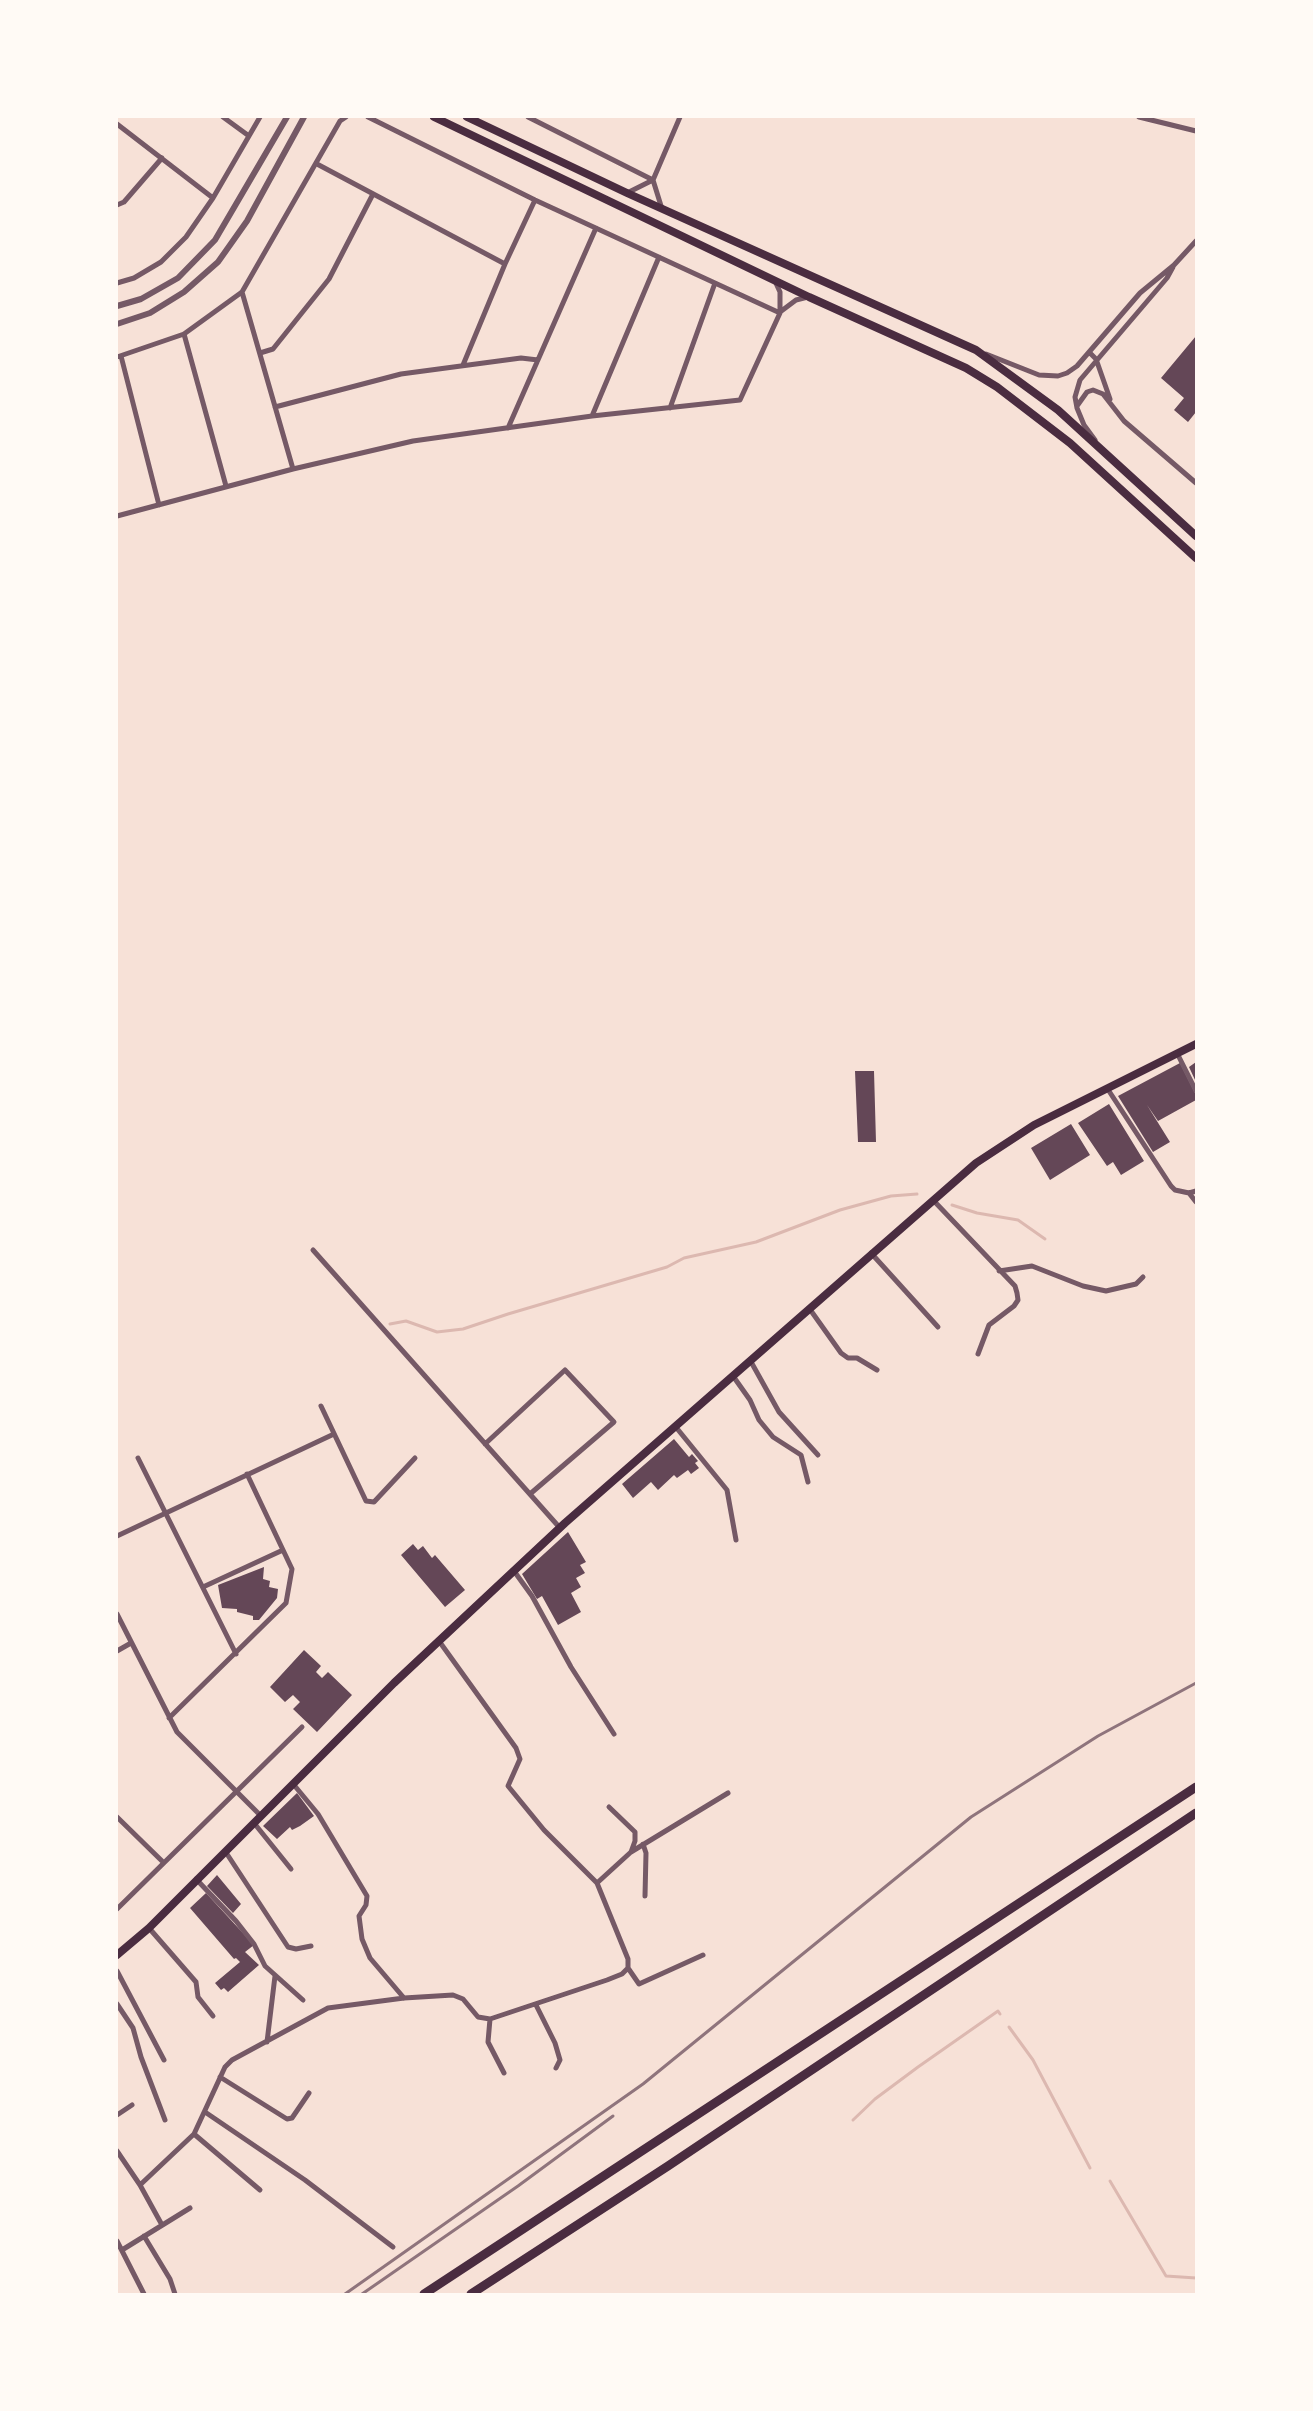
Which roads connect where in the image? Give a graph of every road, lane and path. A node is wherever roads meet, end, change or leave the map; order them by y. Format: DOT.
graph roads {
  1 [pos="223,117"];
  2 [pos="260,117"];
  3 [pos="287,117"];
  4 [pos="304,117"];
  5 [pos="346,117"];
  6 [pos="368,117"];
  7 [pos="434,117"];
  8 [pos="467,117"];
  9 [pos="528,117"];
  10 [pos="1139,117"];
  11 [pos="678,118"];
  12 [pos="117,124"];
  13 [pos="1196,131"];
  14 [pos="249,136"];
  15 [pos="162,158"];
  16 [pos="317,164"];
  17 [pos="653,180"];
  18 [pos="627,193"];
  19 [pos="373,194"];
  20 [pos="213,198"];
  21 [pos="535,201"];
  22 [pos="117,205"];
  23 [pos="662,209"];
  24 [pos="596,228"];
  25 [pos="1196,241"];
  26 [pos="659,257"];
  27 [pos="505,264"];
  28 [pos="1174,265"];
  29 [pos="774,280"];
  30 [pos="117,283"];
  31 [pos="715,283"];
  32 [pos="242,292"];
  33 [pos="809,297"];
  34 [pos="117,306"];
  35 [pos="780,313"];
  36 [pos="117,324"];
  37 [pos="184,334"];
  38 [pos="976,350"];
  39 [pos="1089,352"];
  40 [pos="260,353"];
  41 [pos="119,356"];
  42 [pos="1096,359"];
  43 [pos="538,360"];
  44 [pos="463,365"];
  45 [pos="1111,402"];
  46 [pos="275,407"];
  47 [pos="670,408"];
  48 [pos="1077,408"];
  49 [pos="592,416"];
  50 [pos="508,428"];
  51 [pos="1104,451"];
  52 [pos="293,469"];
  53 [pos="1196,483"];
  54 [pos="226,486"];
  55 [pos="159,505"];
  56 [pos="117,516"];
  57 [pos="1196,536"];
  58 [pos="1196,558"];
  59 [pos="1196,1044"];
  60 [pos="1177,1053"];
  61 [pos="1107,1088"];
  62 [pos="1196,1091"];
  63 [pos="1196,1191"];
  64 [pos="1189,1193"];
  65 [pos="933,1200"];
  66 [pos="1196,1202"];
  67 [pos="313,1251"];
  68 [pos="871,1253"];
  69 [pos="999,1271"];
  70 [pos="1143,1277"];
  71 [pos="809,1308"];
  72 [pos="938,1327"];
  73 [pos="978,1354"];
  74 [pos="750,1360"];
  75 [pos="877,1370"];
  76 [pos="733,1376"];
  77 [pos="321,1406"];
  78 [pos="675,1426"];
  79 [pos="334,1434"];
  80 [pos="485,1444"];
  81 [pos="818,1455"];
  82 [pos="138,1458"];
  83 [pos="415,1458"];
  84 [pos="248,1474"];
  85 [pos="808,1482"];
  86 [pos="530,1494"];
  87 [pos="165,1513"];
  88 [pos="560,1528"];
  89 [pos="117,1536"];
  90 [pos="736,1540"];
  91 [pos="283,1550"];
  92 [pos="514,1571"];
  93 [pos="203,1587"];
  94 [pos="117,1614"];
  95 [pos="439,1641"];
  96 [pos="131,1643"];
  97 [pos="117,1651"];
  98 [pos="236,1654"];
  99 [pos="169,1718"];
  100 [pos="302,1727"];
  101 [pos="614,1734"];
  102 [pos="294,1785"];
  103 [pos="1196,1787"];
  104 [pos="236,1793"];
  105 [pos="728,1793"];
  106 [pos="609,1807"];
  107 [pos="1196,1813"];
  108 [pos="261,1816"];
  109 [pos="117,1817"];
  110 [pos="254,1823"];
  111 [pos="643,1844"];
  112 [pos="225,1851"];
  113 [pos="631,1852"];
  114 [pos="163,1862"];
  115 [pos="291,1869"];
  116 [pos="196,1879"];
  117 [pos="597,1883"];
  118 [pos="645,1896"];
  119 [pos="117,1909"];
  120 [pos="149,1928"];
  121 [pos="310,1946"];
  122 [pos="117,1955"];
  123 [pos="703,1955"];
  124 [pos="628,1968"];
  125 [pos="117,1971"];
  126 [pos="275,1976"];
  127 [pos="404,1998"];
  128 [pos="303,2000"];
  129 [pos="117,2004"];
  130 [pos="536,2005"];
  131 [pos="213,2016"];
  132 [pos="490,2019"];
  133 [pos="267,2042"];
  134 [pos="164,2060"];
  135 [pos="556,2068"];
  136 [pos="504,2073"];
  137 [pos="220,2077"];
  138 [pos="309,2093"];
  139 [pos="132,2105"];
  140 [pos="205,2112"];
  141 [pos="117,2115"];
  142 [pos="165,2120"];
  143 [pos="194,2134"];
  144 [pos="117,2151"];
  145 [pos="140,2185"];
  146 [pos="260,2190"];
  147 [pos="190,2208"];
  148 [pos="162,2225"];
  149 [pos="144,2236"];
  150 [pos="117,2241"];
  151 [pos="393,2247"];
  152 [pos="122,2250"];
  153 [pos="144,2294"];
  154 [pos="175,2294"];
  155 [pos="424,2294"];
  156 [pos="471,2294"];
  1 -- 14 [label="street"];
  2 -- 14 [label="street"];
  3 -- 34 [label="street"];
  4 -- 36 [label="street"];
  5 -- 16 [label="street"];
  6 -- 21 [label="street"];
  7 -- 29 [label="highway"];
  8 -- 18 [label="highway"];
  9 -- 17 [label="street"];
  10 -- 13 [label="street"];
  11 -- 17 [label="street"];
  12 -- 15 [label="street"];
  14 -- 20 [label="street"];
  15 -- 20 [label="street"];
  15 -- 22 [label="street"];
  16 -- 19 [label="street"];
  16 -- 32 [label="street"];
  17 -- 18 [label="street"];
  17 -- 23 [label="street"];
  18 -- 23 [label="highway"];
  19 -- 27 [label="street"];
  19 -- 40 [label="street"];
  20 -- 30 [label="street"];
  21 -- 24 [label="street"];
  21 -- 27 [label="street"];
  23 -- 38 [label="highway"];
  24 -- 26 [label="street"];
  24 -- 43 [label="street"];
  25 -- 28 [label="street"];
  26 -- 31 [label="street"];
  26 -- 49 [label="street"];
  27 -- 44 [label="street"];
  28 -- 39 [label="street"];
  28 -- 42 [label="street"];
  29 -- 33 [label="highway"];
  29 -- 35 [label="street"];
  31 -- 35 [label="street"];
  31 -- 47 [label="street"];
  32 -- 37 [label="street"];
  32 -- 40 [label="street"];
  33 -- 35 [label="street"];
  33 -- 58 [label="highway"];
  35 -- 47 [label="street"];
  37 -- 41 [label="street"];
  37 -- 54 [label="street"];
  38 -- 39 [label="street"];
  38 -- 51 [label="highway"];
  39 -- 42 [label="street"];
  40 -- 46 [label="street"];
  41 -- 55 [label="street"];
  42 -- 45 [label="street"];
  42 -- 48 [label="street"];
  43 -- 44 [label="street"];
  43 -- 50 [label="street"];
  44 -- 46 [label="street"];
  45 -- 48 [label="street"];
  45 -- 53 [label="street"];
  46 -- 52 [label="street"];
  47 -- 49 [label="street"];
  48 -- 51 [label="street"];
  49 -- 50 [label="street"];
  50 -- 52 [label="street"];
  51 -- 57 [label="highway"];
  52 -- 54 [label="street"];
  54 -- 55 [label="street"];
  55 -- 56 [label="street"];
  59 -- 60 [label="main road"];
  60 -- 61 [label="main road"];
  60 -- 62 [label="street"];
  61 -- 64 [label="street"];
  61 -- 65 [label="main road"];
  63 -- 64 [label="street"];
  64 -- 66 [label="street"];
  65 -- 68 [label="main road"];
  65 -- 69 [label="street"];
  67 -- 80 [label="street"];
  68 -- 71 [label="main road"];
  68 -- 72 [label="street"];
  69 -- 70 [label="street"];
  69 -- 73 [label="street"];
  71 -- 74 [label="main road"];
  71 -- 75 [label="street"];
  74 -- 76 [label="main road"];
  74 -- 81 [label="street"];
  76 -- 78 [label="main road"];
  76 -- 85 [label="street"];
  77 -- 79 [label="street"];
  78 -- 88 [label="main road"];
  78 -- 90 [label="street"];
  79 -- 83 [label="street"];
  79 -- 84 [label="street"];
  80 -- 86 [label="street"];
  80 -- 86 [label="street"];
  82 -- 87 [label="street"];
  84 -- 87 [label="street"];
  84 -- 91 [label="street"];
  86 -- 88 [label="street"];
  87 -- 89 [label="street"];
  87 -- 93 [label="street"];
  88 -- 92 [label="main road"];
  91 -- 93 [label="street"];
  91 -- 98 [label="street"];
  92 -- 95 [label="main road"];
  92 -- 101 [label="street"];
  93 -- 98 [label="street"];
  94 -- 96 [label="street"];
  95 -- 102 [label="main road"];
  95 -- 117 [label="street"];
  96 -- 97 [label="street"];
  96 -- 99 [label="street"];
  98 -- 99 [label="street"];
  99 -- 104 [label="street"];
  100 -- 104 [label="street"];
  102 -- 108 [label="main road"];
  102 -- 127 [label="street"];
  103 -- 155 [label="highway"];
  104 -- 108 [label="street"];
  104 -- 114 [label="street"];
  105 -- 111 [label="street"];
  106 -- 113 [label="street"];
  107 -- 156 [label="highway"];
  108 -- 110 [label="main road"];
  109 -- 114 [label="street"];
  110 -- 112 [label="main road"];
  110 -- 115 [label="street"];
  111 -- 113 [label="street"];
  111 -- 118 [label="street"];
  112 -- 116 [label="main road"];
  112 -- 121 [label="street"];
  113 -- 117 [label="street"];
  114 -- 119 [label="street"];
  116 -- 120 [label="main road"];
  116 -- 126 [label="street"];
  117 -- 124 [label="street"];
  120 -- 122 [label="main road"];
  120 -- 131 [label="street"];
  123 -- 124 [label="street"];
  124 -- 130 [label="street"];
  125 -- 134 [label="street"];
  126 -- 128 [label="street"];
  126 -- 133 [label="street"];
  127 -- 132 [label="street"];
  127 -- 133 [label="street"];
  129 -- 142 [label="street"];
  130 -- 132 [label="street"];
  130 -- 135 [label="street"];
  132 -- 136 [label="street"];
  133 -- 137 [label="street"];
  137 -- 138 [label="street"];
  137 -- 140 [label="street"];
  139 -- 141 [label="street"];
  140 -- 143 [label="street"];
  140 -- 151 [label="street"];
  143 -- 145 [label="street"];
  143 -- 146 [label="street"];
  144 -- 145 [label="street"];
  145 -- 148 [label="street"];
  147 -- 148 [label="street"];
  148 -- 149 [label="street"];
  149 -- 152 [label="street"];
  149 -- 154 [label="street"];
  150 -- 152 [label="street"];
  152 -- 153 [label="street"];
}
